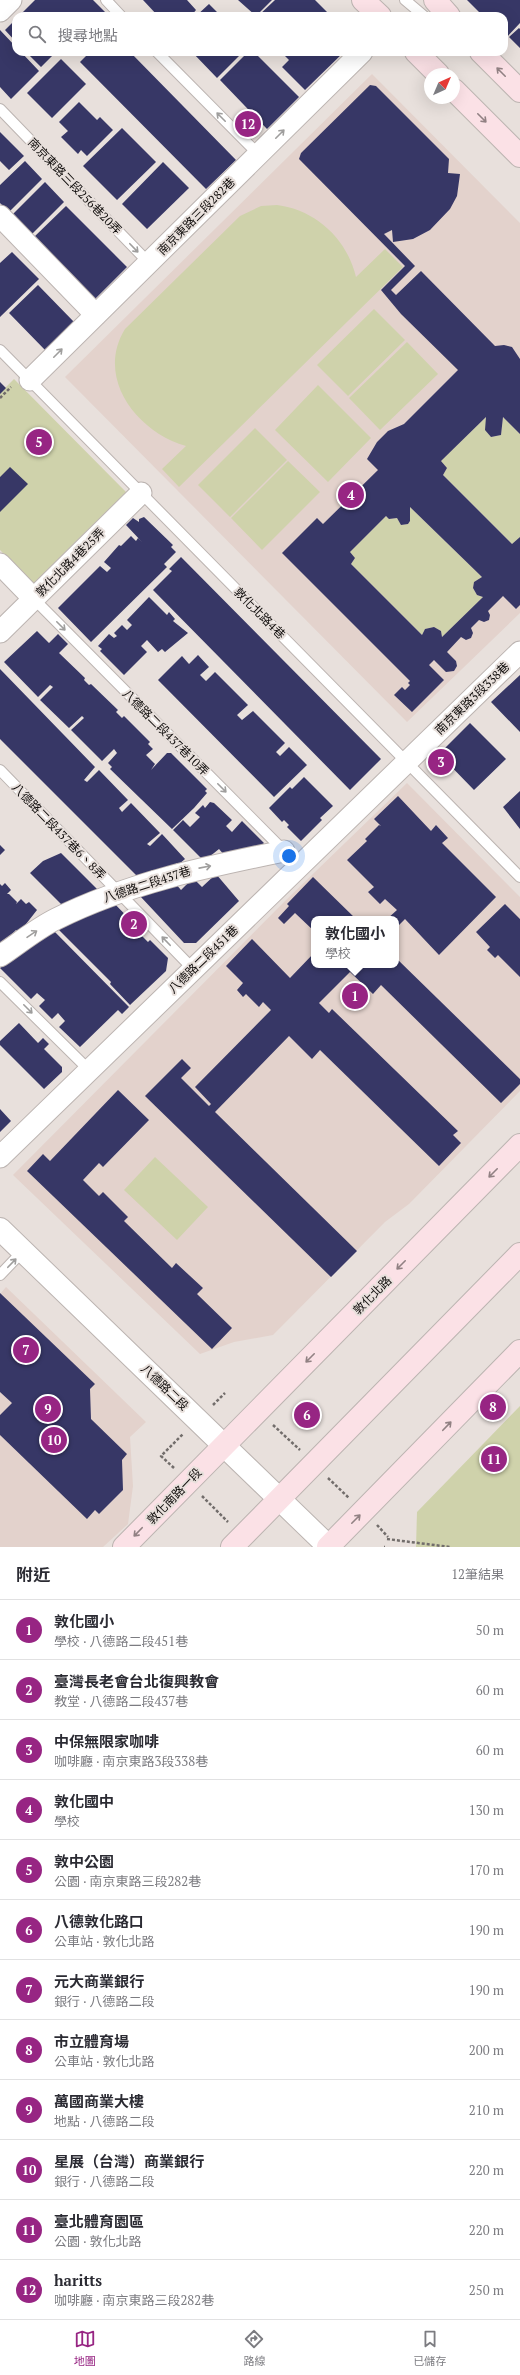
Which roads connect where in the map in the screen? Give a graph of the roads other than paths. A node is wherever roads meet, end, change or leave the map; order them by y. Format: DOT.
graph roads {
  1 [pos="11,0"];
  2 [pos="106,0"];
  3 [pos="363,0"];
  4 [pos="405,0"];
  5 [pos="435,0"];
  6 [pos="0,11"];
  7 [pos="117,12"];
  8 [pos="376,12"];
  9 [pos="419,12"];
  10 [pos="446,12"];
  11 [pos="161,56"];
  12 [pos="358,56"];
  13 [pos="420,56"];
  14 [pos="485,56"];
  15 [pos="432,68"];
  16 [pos="520,91"];
  17 [pos="460,96"];
  18 [pos="0,109"];
  19 [pos="259,155"];
  20 [pos="520,156"];
  21 [pos="0,216"];
  22 [pos="149,263"];
  23 [pos="96,315"];
  24 [pos="0,350"];
  25 [pos="30,380"];
  26 [pos="141,493"];
  27 [pos="0,564"];
  28 [pos="34,598"];
  29 [pos="0,632"];
  30 [pos="520,652"];
  31 [pos="406,762"];
  32 [pos="0,770"];
  33 [pos="284,851"];
  34 [pos="299,866"];
  35 [pos="520,877"];
  36 [pos="119,892"];
  37 [pos="0,956"];
  38 [pos="193,969"];
  39 [pos="0,982"];
  40 [pos="89,1070"];
  41 [pos="520,1145"];
  42 [pos="0,1156"];
  43 [pos="0,1228"];
  44 [pos="23,1251"];
  45 [pos="520,1254"];
  46 [pos="0,1275"];
  47 [pos="520,1351"];
  48 [pos="224,1444"];
  49 [pos="280,1499"];
  50 [pos="124,1547"];
  51 [pos="232,1547"];
  52 [pos="329,1547"];
  1 -- 6 [label="street"];
  2 -- 7 [label="lane"];
  3 -- 8 [label="main road"];
  4 -- 9 [label="lane"];
  5 -- 10 [label="main road"];
  19 -- 11 [label="lane, one-way"];
  19 -- 12 [label="street, 南京東路三段282巷, one-way"];
  13 -- 15 [label="main road"];
  16 -- 14 [label="main road, one-way"];
  17 -- 20 [label="main road, one-way"];
  18 -- 22 [label="lane, 南京東路三段256巷20弄, one-way"];
  19 -- 22 [label="street, 南京東路三段282巷"];
  21 -- 23 [label="street"];
  22 -- 23 [label="street, 南京東路三段282巷"];
  25 -- 23 [label="street, 南京東路三段282巷, one-way"];
  24 -- 25 [label="lane, 敦化北路4巷"];
  25 -- 26 [label="lane, 敦化北路4巷"];
  26 -- 28 [label="street, 敦化北路4巷25弄"];
  26 -- 31 [label="lane, 敦化北路4巷"];
  27 -- 28 [label="street"];
  28 -- 29 [label="street, 敦化北路4巷25弄"];
  28 -- 33 [label="lane, 八德路二段437巷10弄, one-way"];
  30 -- 31 [label="street, 南京東路3段338巷"];
  31 -- 34 [label="street, 八德路二段451巷"];
  31 -- 35 [label="lane, 敦化北路4巷"];
  32 -- 36 [label="lane, 八德路二段437巷6、8弄"];
  33 -- 34 [label="lane, 八德路二段437巷10弄"];
  36 -- 33 [label="street, 八德路二段437巷, one-way"];
  34 -- 38 [label="street, 八德路二段451巷"];
  37 -- 36 [label="street, 八德路二段437巷, one-way"];
  38 -- 36 [label="lane, 八德路二段437巷6、8弄, one-way"];
  38 -- 40 [label="street, 八德路二段451巷"];
  39 -- 40 [label="lane, one-way"];
  40 -- 42 [label="street, 八德路二段451巷"];
  41 -- 48 [label="main road, 敦化北路, one-way"];
  43 -- 44 [label="street, 八德路二段"];
  46 -- 44 [label="lane, one-way"];
  44 -- 48 [label="street, 八德路二段"];
  45 -- 49 [label="main road"];
  52 -- 47 [label="main road, one-way"];
  48 -- 49 [label="street, 八德路二段"];
  48 -- 50 [label="main road, 敦化南路一段, one-way"];
  49 -- 51 [label="main road"];
  49 -- 52 [label="street, 八德路二段"];
}
